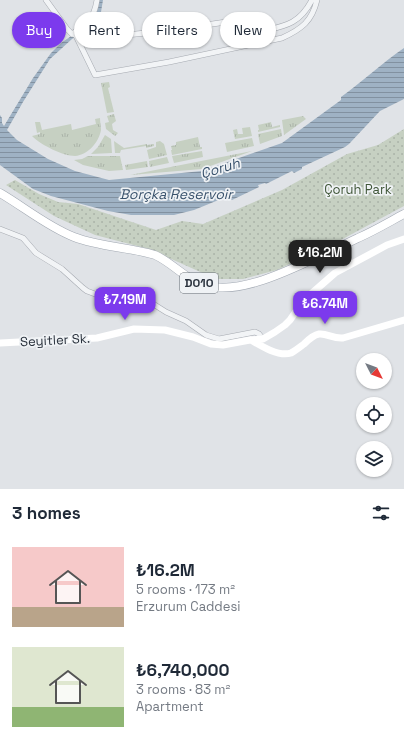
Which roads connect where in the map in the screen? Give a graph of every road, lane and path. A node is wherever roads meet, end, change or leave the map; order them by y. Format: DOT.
graph roads {
  1 [pos="46,0"];
  2 [pos="97,0"];
  3 [pos="312,0"];
  4 [pos="316,0"];
  5 [pos="94,12"];
  6 [pos="134,34"];
  7 [pos="74,35"];
  8 [pos="82,48"];
  9 [pos="0,193"];
  10 [pos="404,214"];
  11 [pos="0,229"];
  12 [pos="404,239"];
  13 [pos="404,320"];
  14 [pos="263,338"];
  15 [pos="250,340"];
  16 [pos="0,343"];
  1 -- 7 [label="street"];
  2 -- 5 [label="street"];
  3 -- 6 [label="street"];
  4 -- 8 [label="street"];
  9 -- 10 [label="main road, D010"];
  11 -- 14 [label="street"];
  12 -- 14 [label="street"];
  13 -- 15 [label="street"];
  14 -- 15 [label="street, Seyitler Sk."];
  15 -- 16 [label="street, Seyitler Sk."];
}
